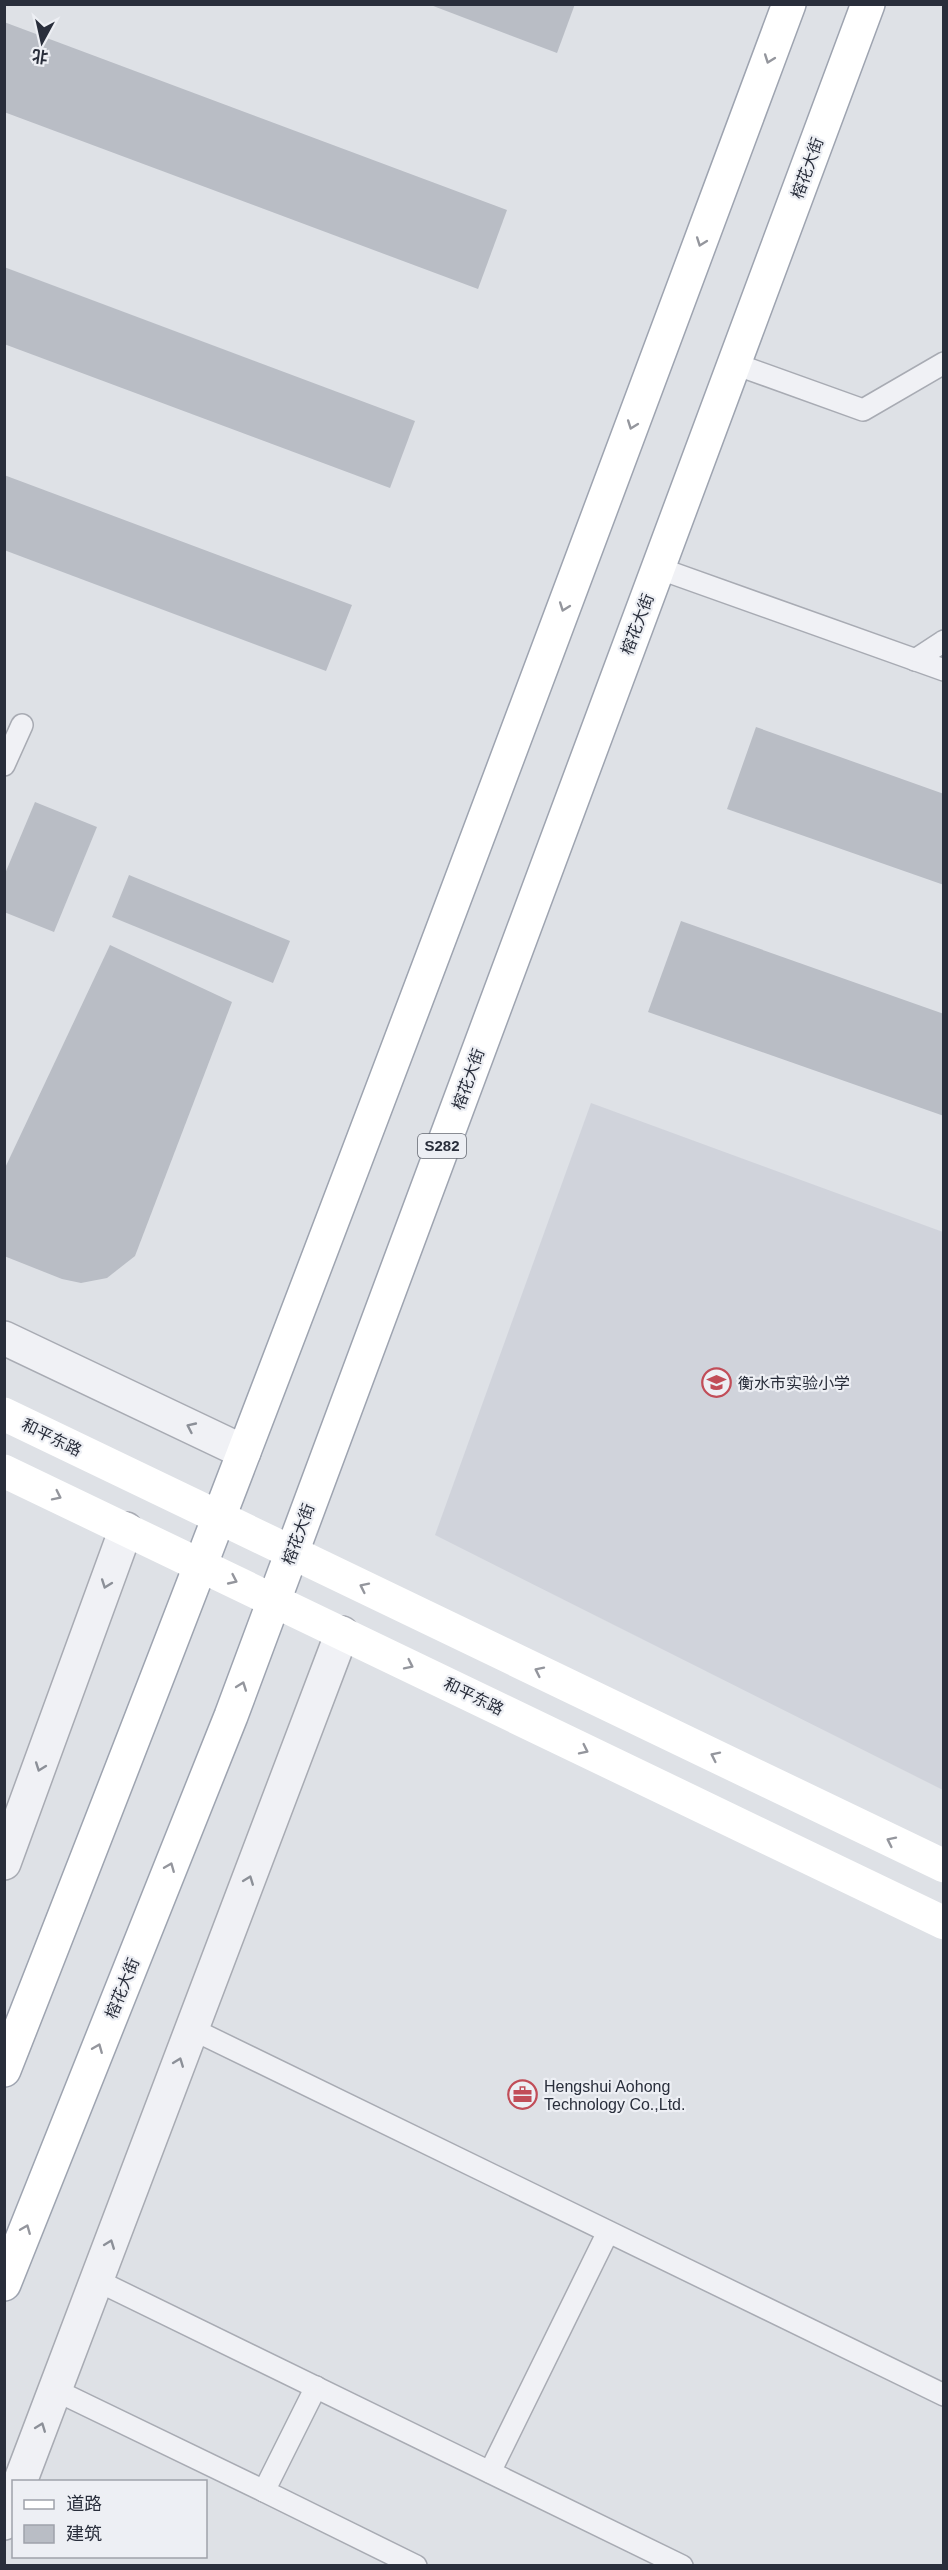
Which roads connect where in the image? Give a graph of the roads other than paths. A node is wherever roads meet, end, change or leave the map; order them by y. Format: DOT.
graph roads {
  1 [pos="789,4"];
  2 [pos="868,4"];
  3 [pos="944,363"];
  4 [pos="735,364"];
  5 [pos="658,568"];
  6 [pos="944,641"];
  7 [pos="915,660"];
  8 [pos="944,670"];
  9 [pos="22,725"];
  10 [pos="4,765"];
  11 [pos="4,1338"];
  12 [pos="4,1414"];
  13 [pos="244,1452"];
  14 [pos="4,1471"];
  15 [pos="219,1517"];
  16 [pos="126,1529"];
  17 [pos="292,1552"];
  18 [pos="201,1565"];
  19 [pos="274,1600"];
  20 [pos="342,1633"];
  21 [pos="4,1863"];
  22 [pos="944,1866"];
  23 [pos="944,1923"];
  24 [pos="192,2029"];
  25 [pos="4,2070"];
  26 [pos="608,2232"];
  27 [pos="96,2280"];
  28 [pos="4,2284"];
  29 [pos="316,2386"];
  30 [pos="55,2390"];
  31 [pos="944,2396"];
  32 [pos="490,2472"];
  33 [pos="20,2480"];
  34 [pos="264,2492"];
  35 [pos="12,2504"];
  36 [pos="4,2523"];
  37 [pos="416,2565"];
  38 [pos="682,2565"];
  1 -- 13 [label="main road, one-way"];
  2 -- 4 [label="main road, 榕花大街 / S282"];
  3 -- 4 [label="lane"];
  4 -- 5 [label="main road, 榕花大街 / S282"];
  5 -- 7 [label="lane"];
  5 -- 17 [label="main road, 榕花大街 / S282"];
  6 -- 7 [label="lane"];
  7 -- 8 [label="lane"];
  9 -- 10 [label="lane"];
  13 -- 11 [label="street, one-way"];
  12 -- 15 [label="main road, 和平东路"];
  13 -- 15 [label="main road"];
  14 -- 16 [label="main road, 和平东路, one-way"];
  15 -- 17 [label="main road, 和平东路"];
  15 -- 18 [label="main road"];
  16 -- 18 [label="main road, 和平东路"];
  16 -- 21 [label="street, one-way"];
  17 -- 19 [label="main road, 榕花大街 / S282"];
  22 -- 17 [label="main road, 和平东路, one-way"];
  18 -- 19 [label="main road, 和平东路, one-way"];
  18 -- 25 [label="main road"];
  19 -- 20 [label="main road, 和平东路"];
  28 -- 19 [label="main road, 榕花大街 / S282, one-way"];
  20 -- 23 [label="main road, 和平东路, one-way"];
  24 -- 20 [label="street, one-way"];
  24 -- 26 [label="lane"];
  27 -- 24 [label="street, one-way"];
  26 -- 31 [label="lane"];
  26 -- 32 [label="lane"];
  27 -- 29 [label="lane"];
  27 -- 30 [label="street"];
  29 -- 32 [label="lane"];
  29 -- 34 [label="lane"];
  33 -- 30 [label="street, one-way"];
  30 -- 34 [label="lane"];
  32 -- 38 [label="lane"];
  34 -- 37 [label="lane"];
  35 -- 36 [label="street"];
}
